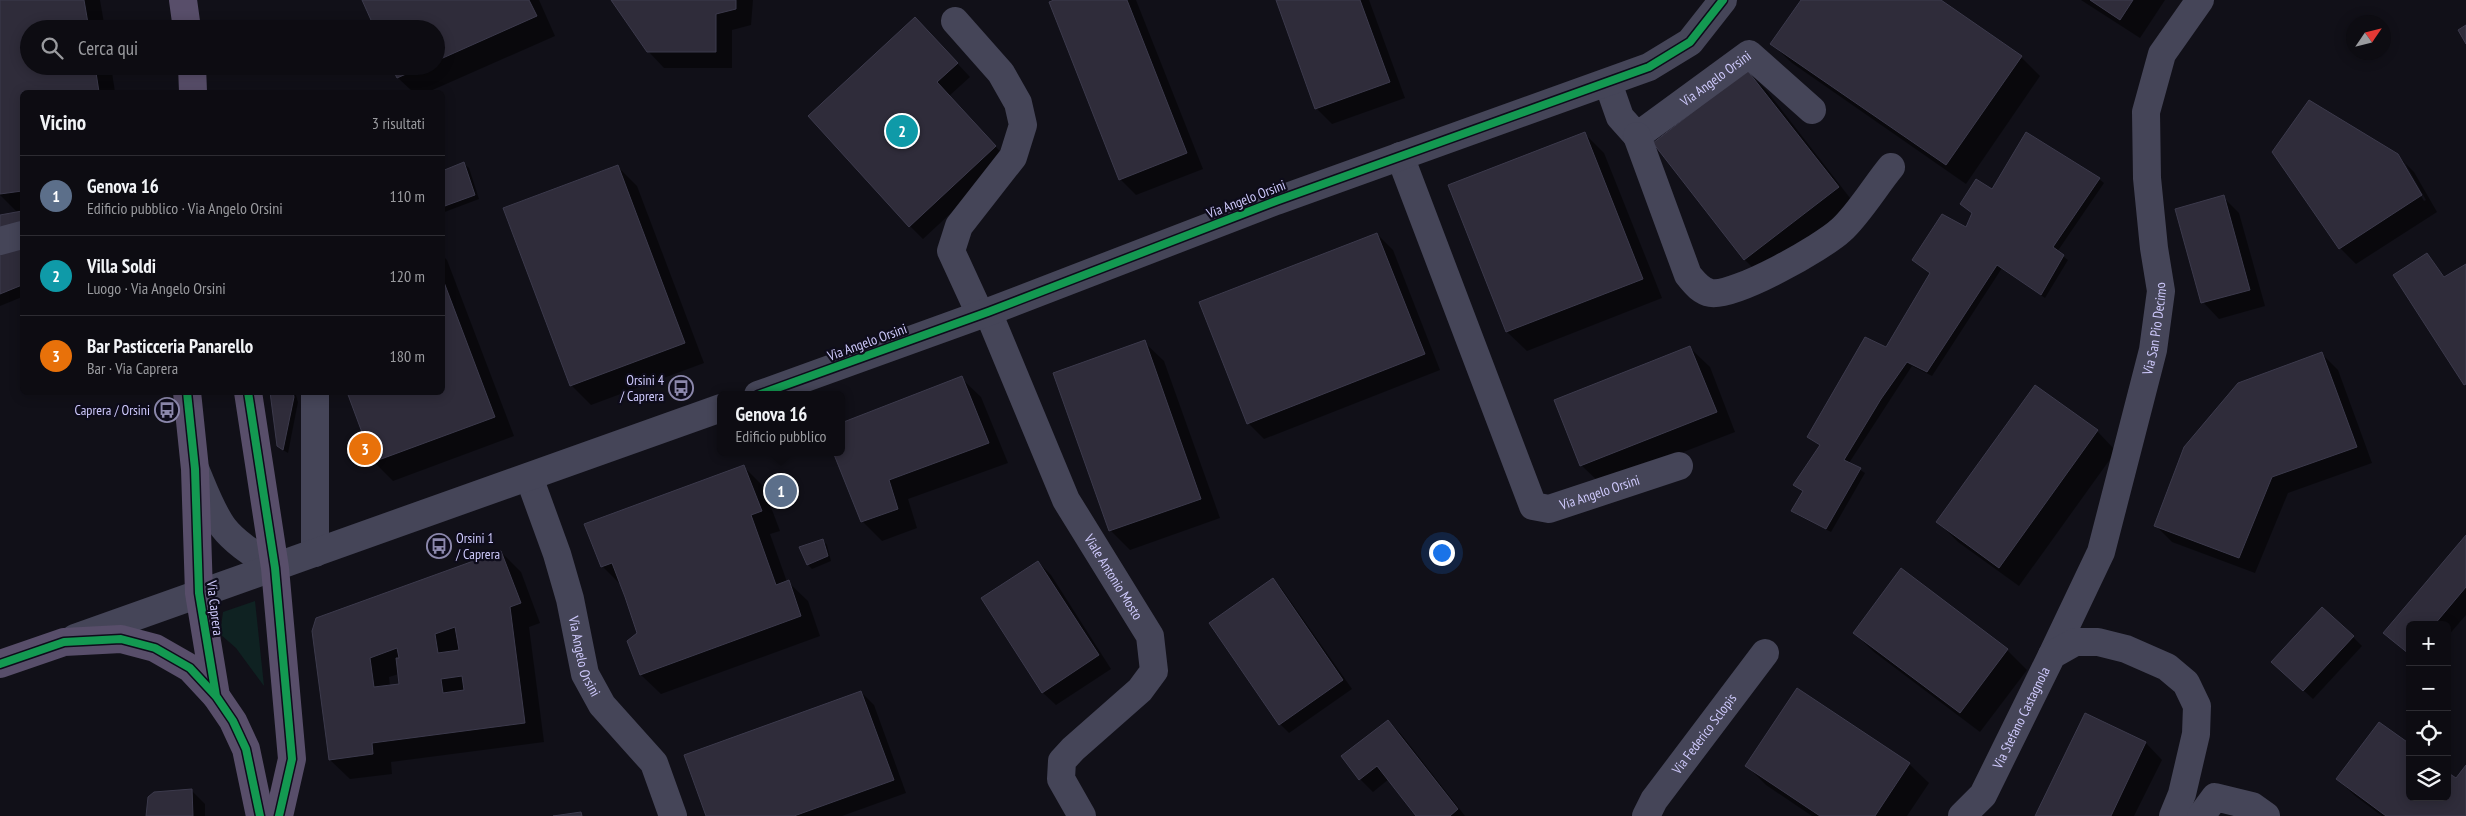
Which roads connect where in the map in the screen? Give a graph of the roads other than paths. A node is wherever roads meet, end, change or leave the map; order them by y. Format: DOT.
graph roads {
  1 [pos="183,0"];
  2 [pos="1723,0"];
  3 [pos="2200,0"];
  4 [pos="186,20"];
  5 [pos="955,21"];
  6 [pos="192,75"];
  7 [pos="1608,83"];
  8 [pos="193,90"];
  9 [pos="1812,110"];
  10 [pos="1637,136"];
  11 [pos="1400,156"];
  12 [pos="1891,167"];
  13 [pos="20,236"];
  14 [pos="0,241"];
  15 [pos="984,313"];
  16 [pos="769,391"];
  17 [pos="187,395"];
  18 [pos="248,395"];
  19 [pos="315,395"];
  20 [pos="717,409"];
  21 [pos="1679,466"];
  22 [pos="195,469"];
  23 [pos="529,477"];
  24 [pos="314,553"];
  25 [pos="274,568"];
  26 [pos="199,593"];
  27 [pos="64,642"];
  28 [pos="1765,653"];
  29 [pos="2052,655"];
  30 [pos="0,664"];
  31 [pos="216,696"];
  32 [pos="260,816"];
  33 [pos="279,816"];
  34 [pos="673,816"];
  35 [pos="1082,816"];
  36 [pos="1646,816"];
  37 [pos="1962,816"];
  38 [pos="2173,816"];
  39 [pos="2201,816"];
  40 [pos="2266,816"];
  1 -- 4 [label="main road"];
  2 -- 7 [label="street, Via Angelo Orsini"];
  3 -- 29 [label="street, Via San Pio Decimo"];
  5 -- 15 [label="street, Viale Antonio Mosto"];
  6 -- 8 [label="main road"];
  7 -- 10 [label="street"];
  7 -- 11 [label="street, Via Angelo Orsini"];
  9 -- 10 [label="street, Via Angelo Orsini"];
  10 -- 12 [label="street"];
  11 -- 15 [label="street, Via Angelo Orsini"];
  11 -- 21 [label="street, Via Angelo Orsini"];
  13 -- 14 [label="street"];
  15 -- 16 [label="street, Via Angelo Orsini"];
  15 -- 35 [label="street, Viale Antonio Mosto"];
  17 -- 22 [label="main road, Via Caprera"];
  18 -- 25 [label="main road"];
  19 -- 24 [label="street"];
  20 -- 23 [label="street"];
  22 -- 25 [label="street, Via Caprera"];
  22 -- 26 [label="main road, Via Caprera"];
  23 -- 24 [label="street"];
  23 -- 34 [label="street, Via Angelo Orsini"];
  24 -- 25 [label="street"];
  25 -- 26 [label="street"];
  25 -- 33 [label="main road"];
  26 -- 27 [label="street"];
  26 -- 31 [label="main road, Via Caprera"];
  27 -- 30 [label="main road"];
  27 -- 31 [label="main road"];
  28 -- 36 [label="street, Via Federico Sclopis"];
  29 -- 37 [label="street, Via Stefano Castagnola"];
  29 -- 38 [label="street, Via Stefano Castagnola"];
  31 -- 32 [label="main road, Via Caprera"];
  39 -- 40 [label="street"];
}
